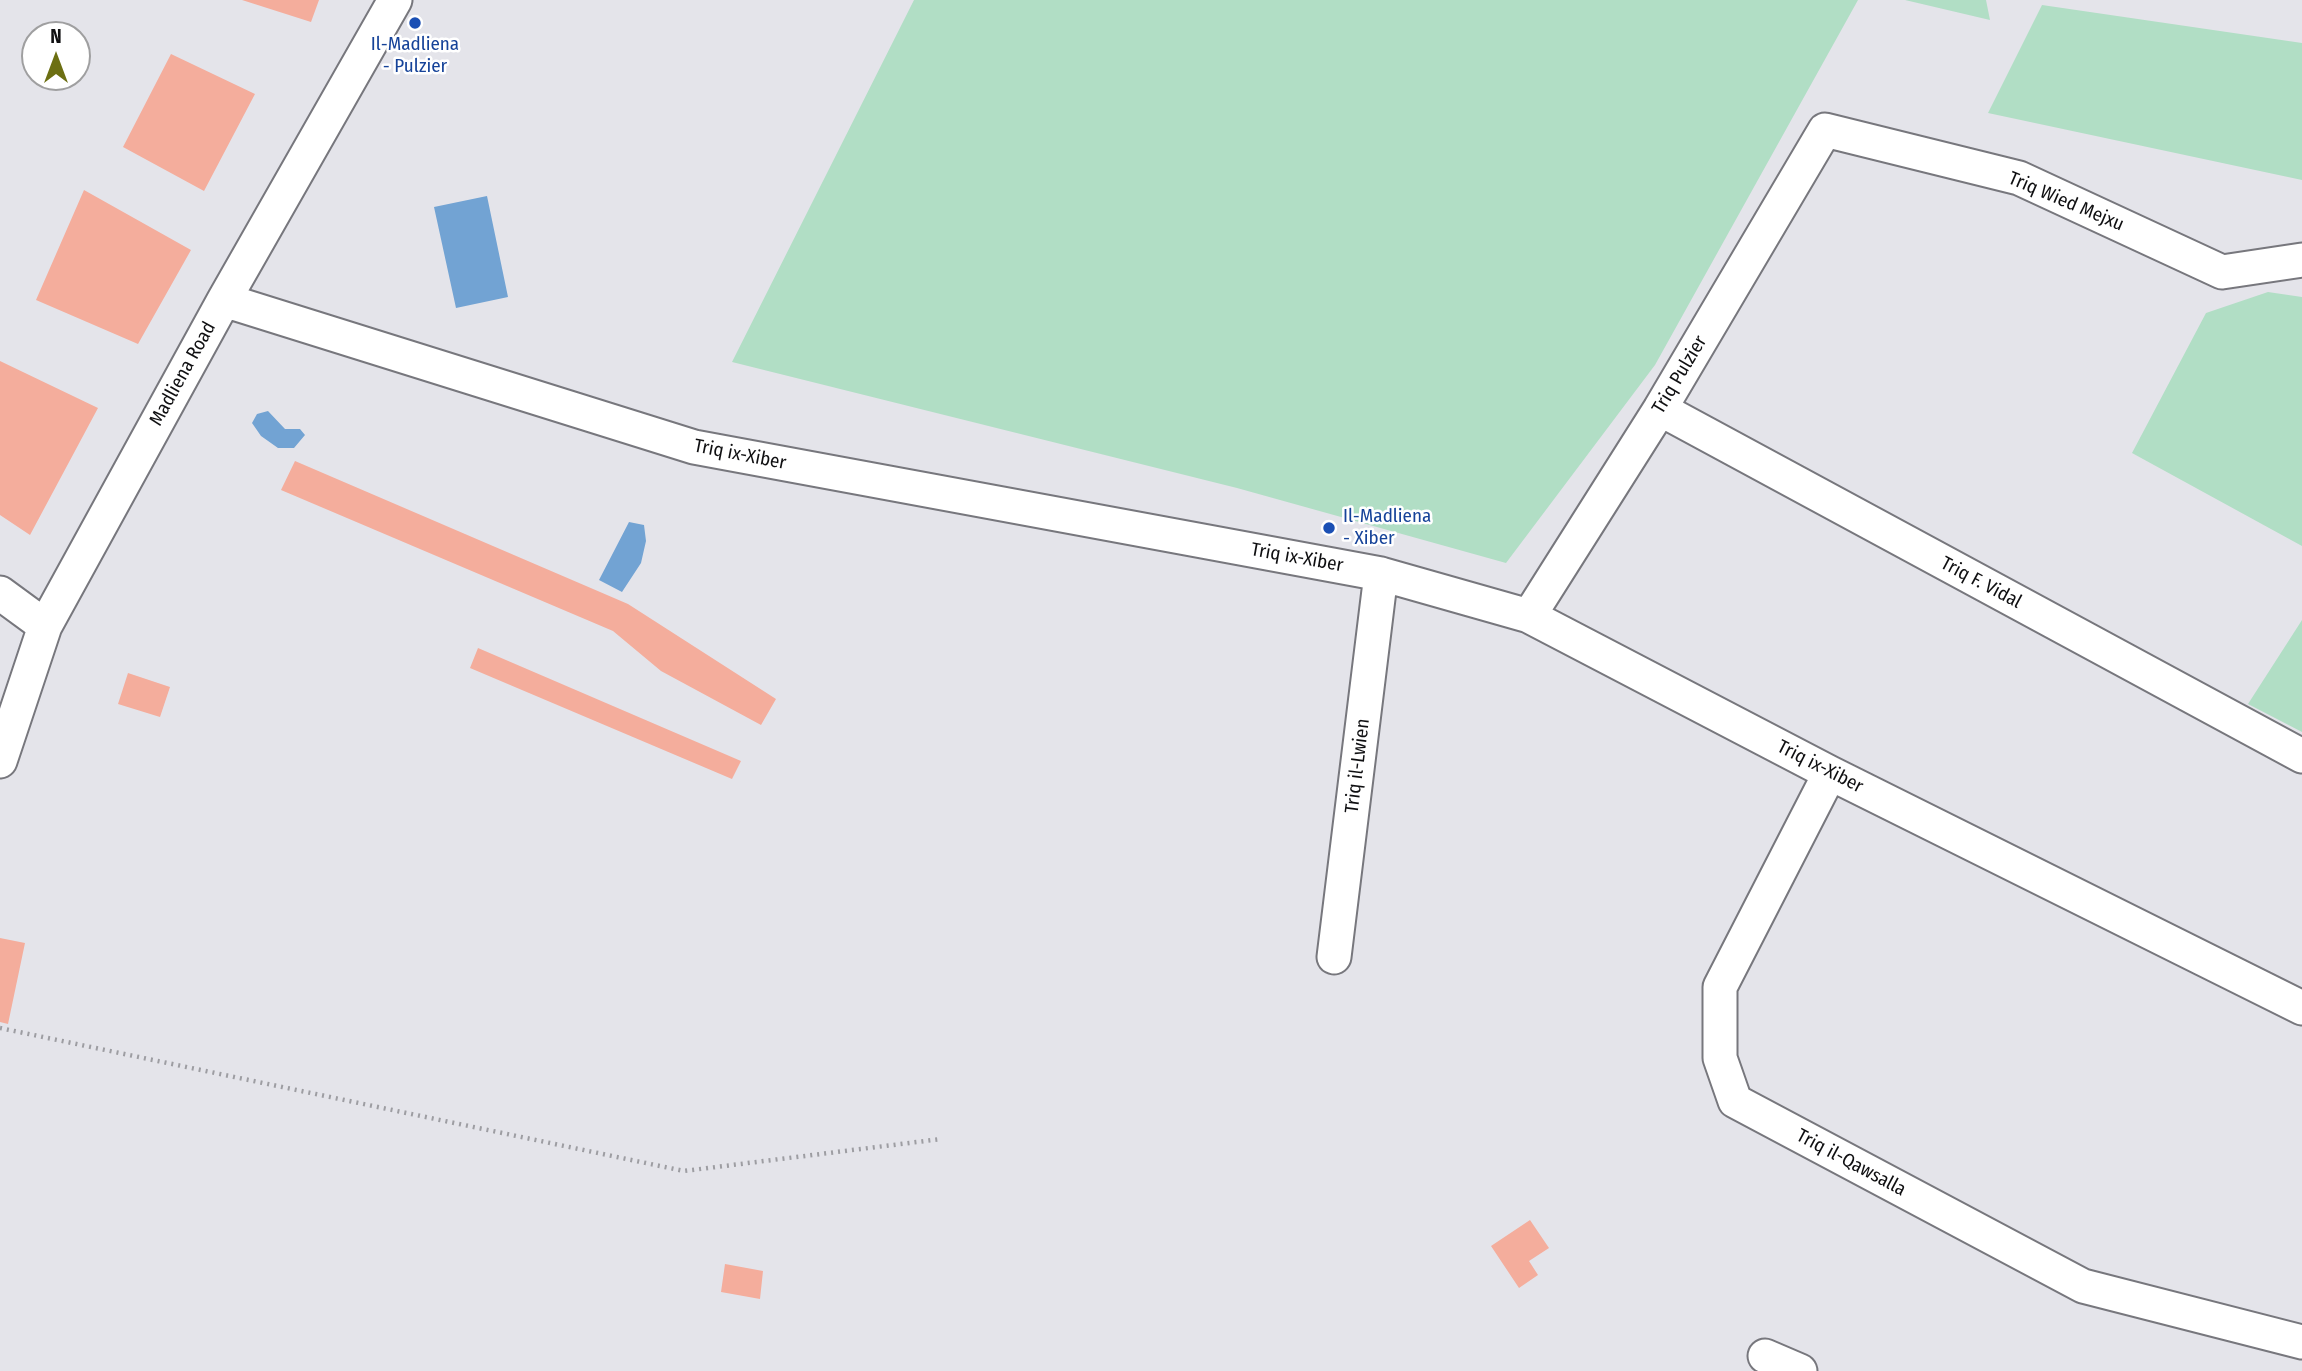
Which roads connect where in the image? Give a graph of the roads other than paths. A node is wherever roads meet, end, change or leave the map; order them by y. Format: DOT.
graph roads {
  1 [pos="395,0"];
  2 [pos="1825,130"];
  3 [pos="2302,260"];
  4 [pos="223,300"];
  5 [pos="1660,410"];
  6 [pos="1381,574"];
  7 [pos="0,593"];
  8 [pos="1530,616"];
  9 [pos="46,626"];
  10 [pos="2302,757"];
  11 [pos="0,761"];
  12 [pos="1830,773"];
  13 [pos="1334,957"];
  14 [pos="2302,1008"];
  15 [pos="2302,1342"];
  16 [pos="1765,1356"];
  17 [pos="1800,1371"];
  1 -- 4 [label="street, Madliena Road"];
  2 -- 3 [label="street, Triq Wied Mejxu"];
  2 -- 5 [label="street, Triq Pulzier"];
  4 -- 6 [label="street, Triq ix-Xiber"];
  4 -- 9 [label="street, Madliena Road"];
  5 -- 8 [label="street, Triq Pulzier"];
  5 -- 10 [label="street, Triq F. Vidal"];
  6 -- 8 [label="street, Triq ix-Xiber"];
  6 -- 13 [label="street, Triq il-Lwien"];
  7 -- 9 [label="street"];
  8 -- 12 [label="street, Triq ix-Xiber"];
  9 -- 11 [label="street, Madliena Road"];
  12 -- 14 [label="street, Triq ix-Xiber"];
  12 -- 15 [label="street, Triq il-Qawsalla"];
  16 -- 17 [label="street"];
}
